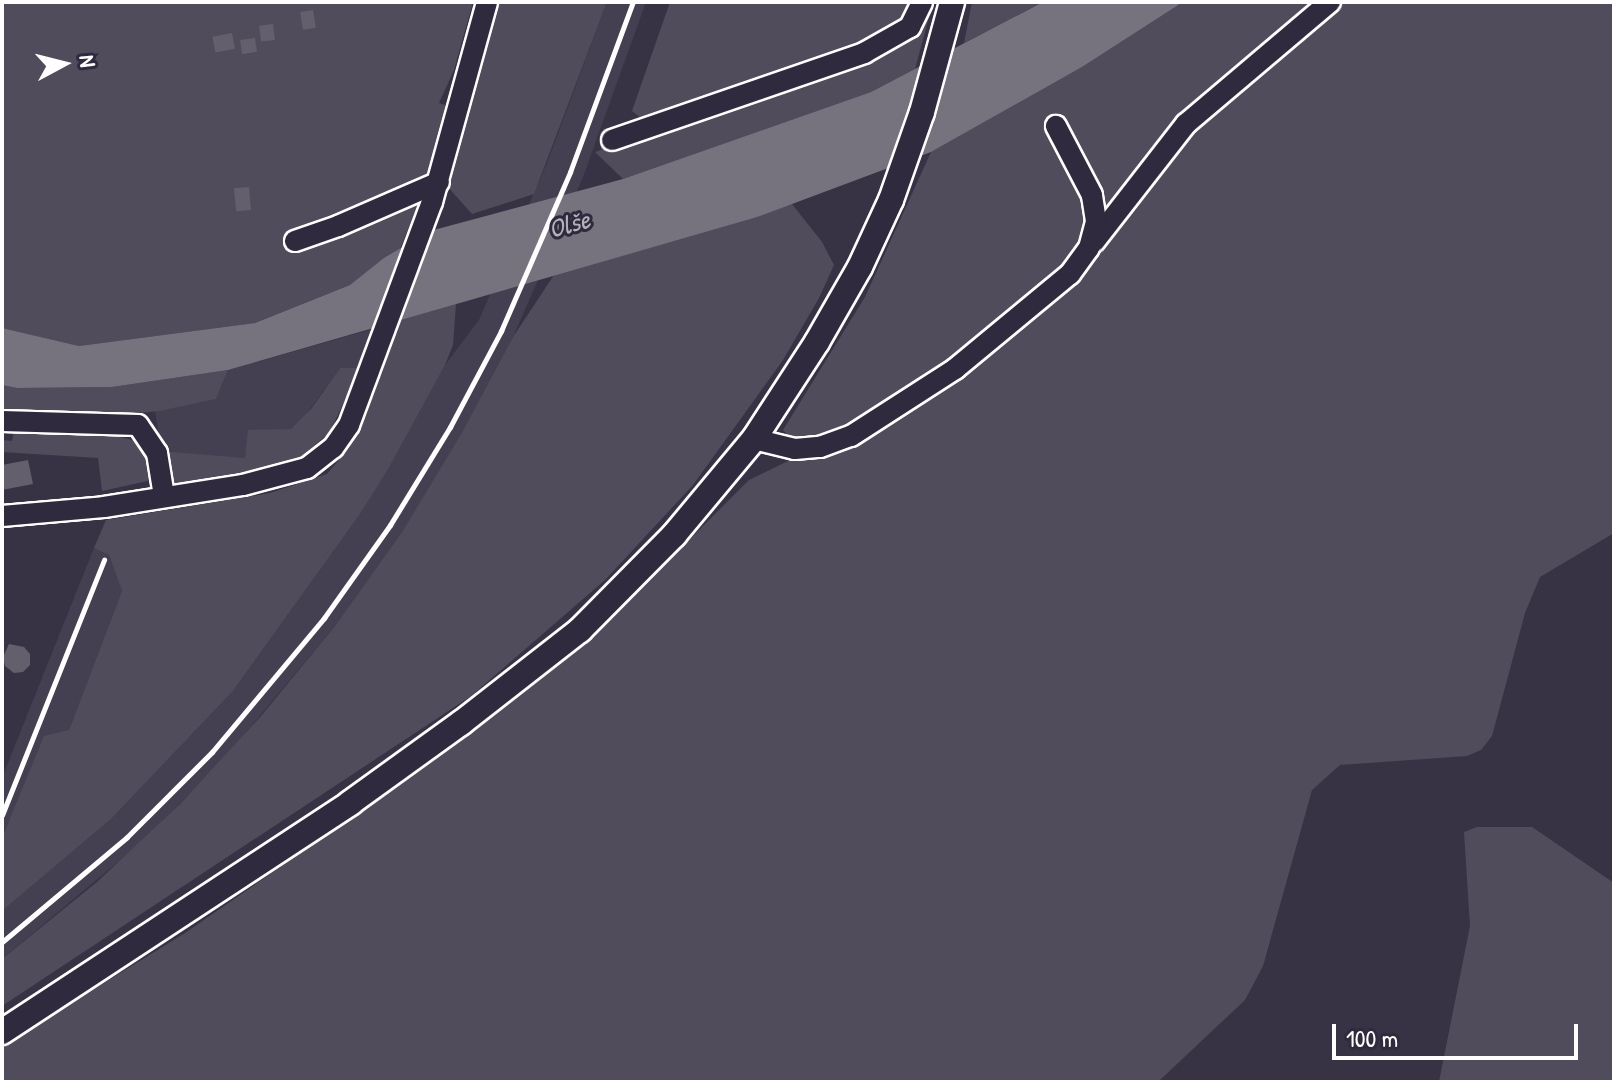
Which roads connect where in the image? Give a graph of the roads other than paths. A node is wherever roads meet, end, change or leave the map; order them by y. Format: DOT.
graph roads {
  1 [pos="487,2"];
  2 [pos="922,2"];
  3 [pos="952,2"];
  4 [pos="1330,2"];
  5 [pos="1056,126"];
  6 [pos="612,140"];
  7 [pos="439,182"];
  8 [pos="295,241"];
  9 [pos="1089,248"];
  10 [pos="2,421"];
  11 [pos="754,439"];
  12 [pos="164,496"];
  13 [pos="2,516"];
  14 [pos="2,1032"];
  1 -- 7 [label="lane"];
  2 -- 6 [label="lane"];
  3 -- 11 [label="main road"];
  4 -- 9 [label="lane"];
  5 -- 9 [label="lane"];
  7 -- 8 [label="lane"];
  7 -- 12 [label="lane"];
  9 -- 11 [label="lane"];
  10 -- 12 [label="lane"];
  11 -- 14 [label="main road"];
  12 -- 13 [label="lane"];
}
